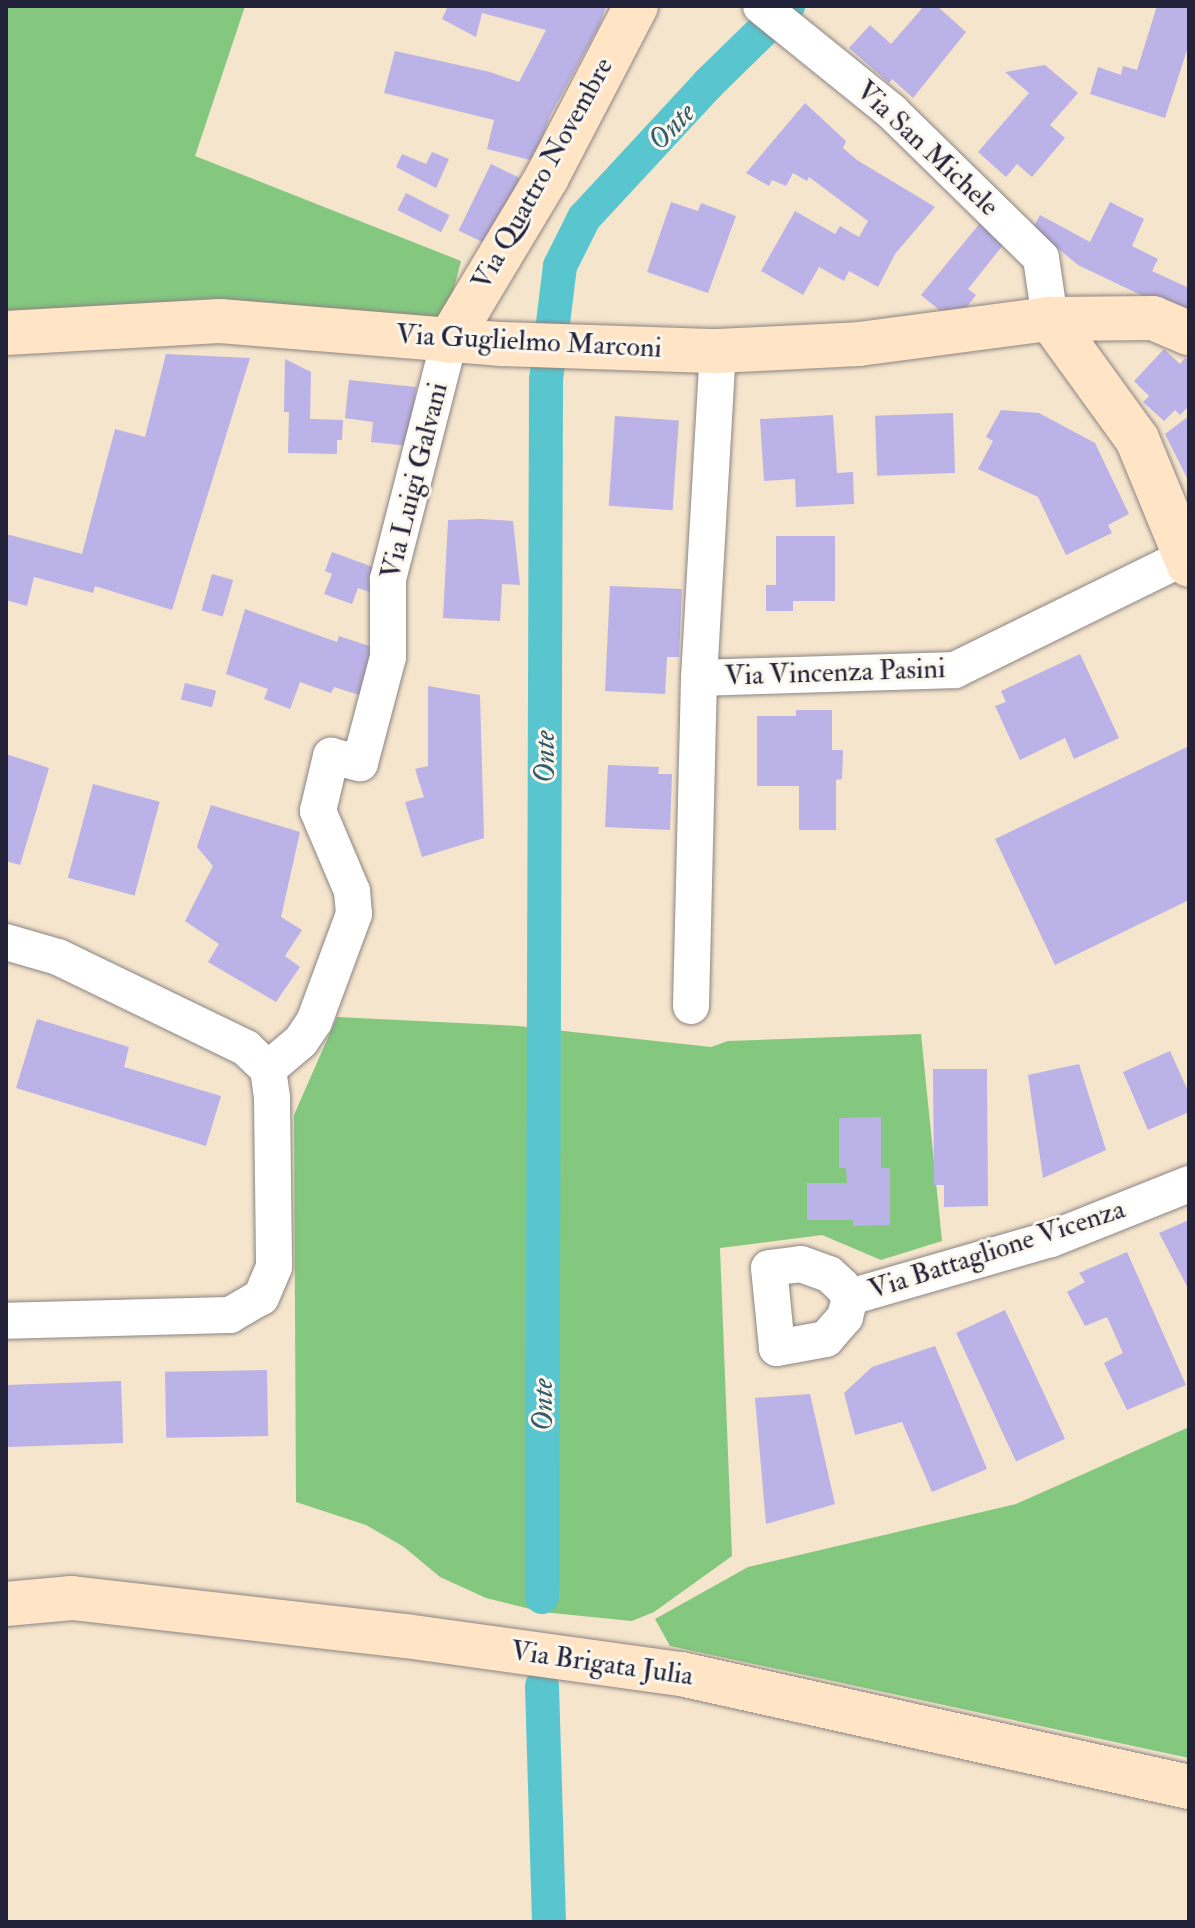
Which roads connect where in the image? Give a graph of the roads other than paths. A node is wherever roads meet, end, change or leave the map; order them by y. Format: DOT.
graph roads {
  1 [pos="636,6"];
  2 [pos="761,6"];
  3 [pos="1050,319"];
  4 [pos="6,333"];
  5 [pos="1189,333"];
  6 [pos="449,341"];
  7 [pos="718,351"];
  8 [pos="1187,561"];
  9 [pos="699,678"];
  10 [pos="6,942"];
  11 [pos="691,1006"];
  12 [pos="268,1069"];
  13 [pos="1189,1184"];
  14 [pos="850,1297"];
  15 [pos="6,1321"];
  16 [pos="6,1604"];
  17 [pos="1189,1787"];
  1 -- 6 [label="street, Via Quattro Novembre"];
  2 -- 3 [label="street, Via San Michele"];
  3 -- 5 [label="street, Via Guglielmo Marconi"];
  3 -- 7 [label="street, Via Guglielmo Marconi"];
  3 -- 8 [label="street"];
  4 -- 6 [label="street, Via Guglielmo Marconi"];
  6 -- 7 [label="street, Via Guglielmo Marconi"];
  6 -- 12 [label="street, Via Luigi Galvani"];
  7 -- 9 [label="street, Via Vincenza Pasini"];
  8 -- 9 [label="street, Via Vincenza Pasini"];
  9 -- 11 [label="street, Via Vincenza Pasini"];
  10 -- 12 [label="street"];
  12 -- 15 [label="street"];
  13 -- 14 [label="street, Via Battaglione Vicenza"];
  16 -- 17 [label="street, Via Brigata Julia"];
}
